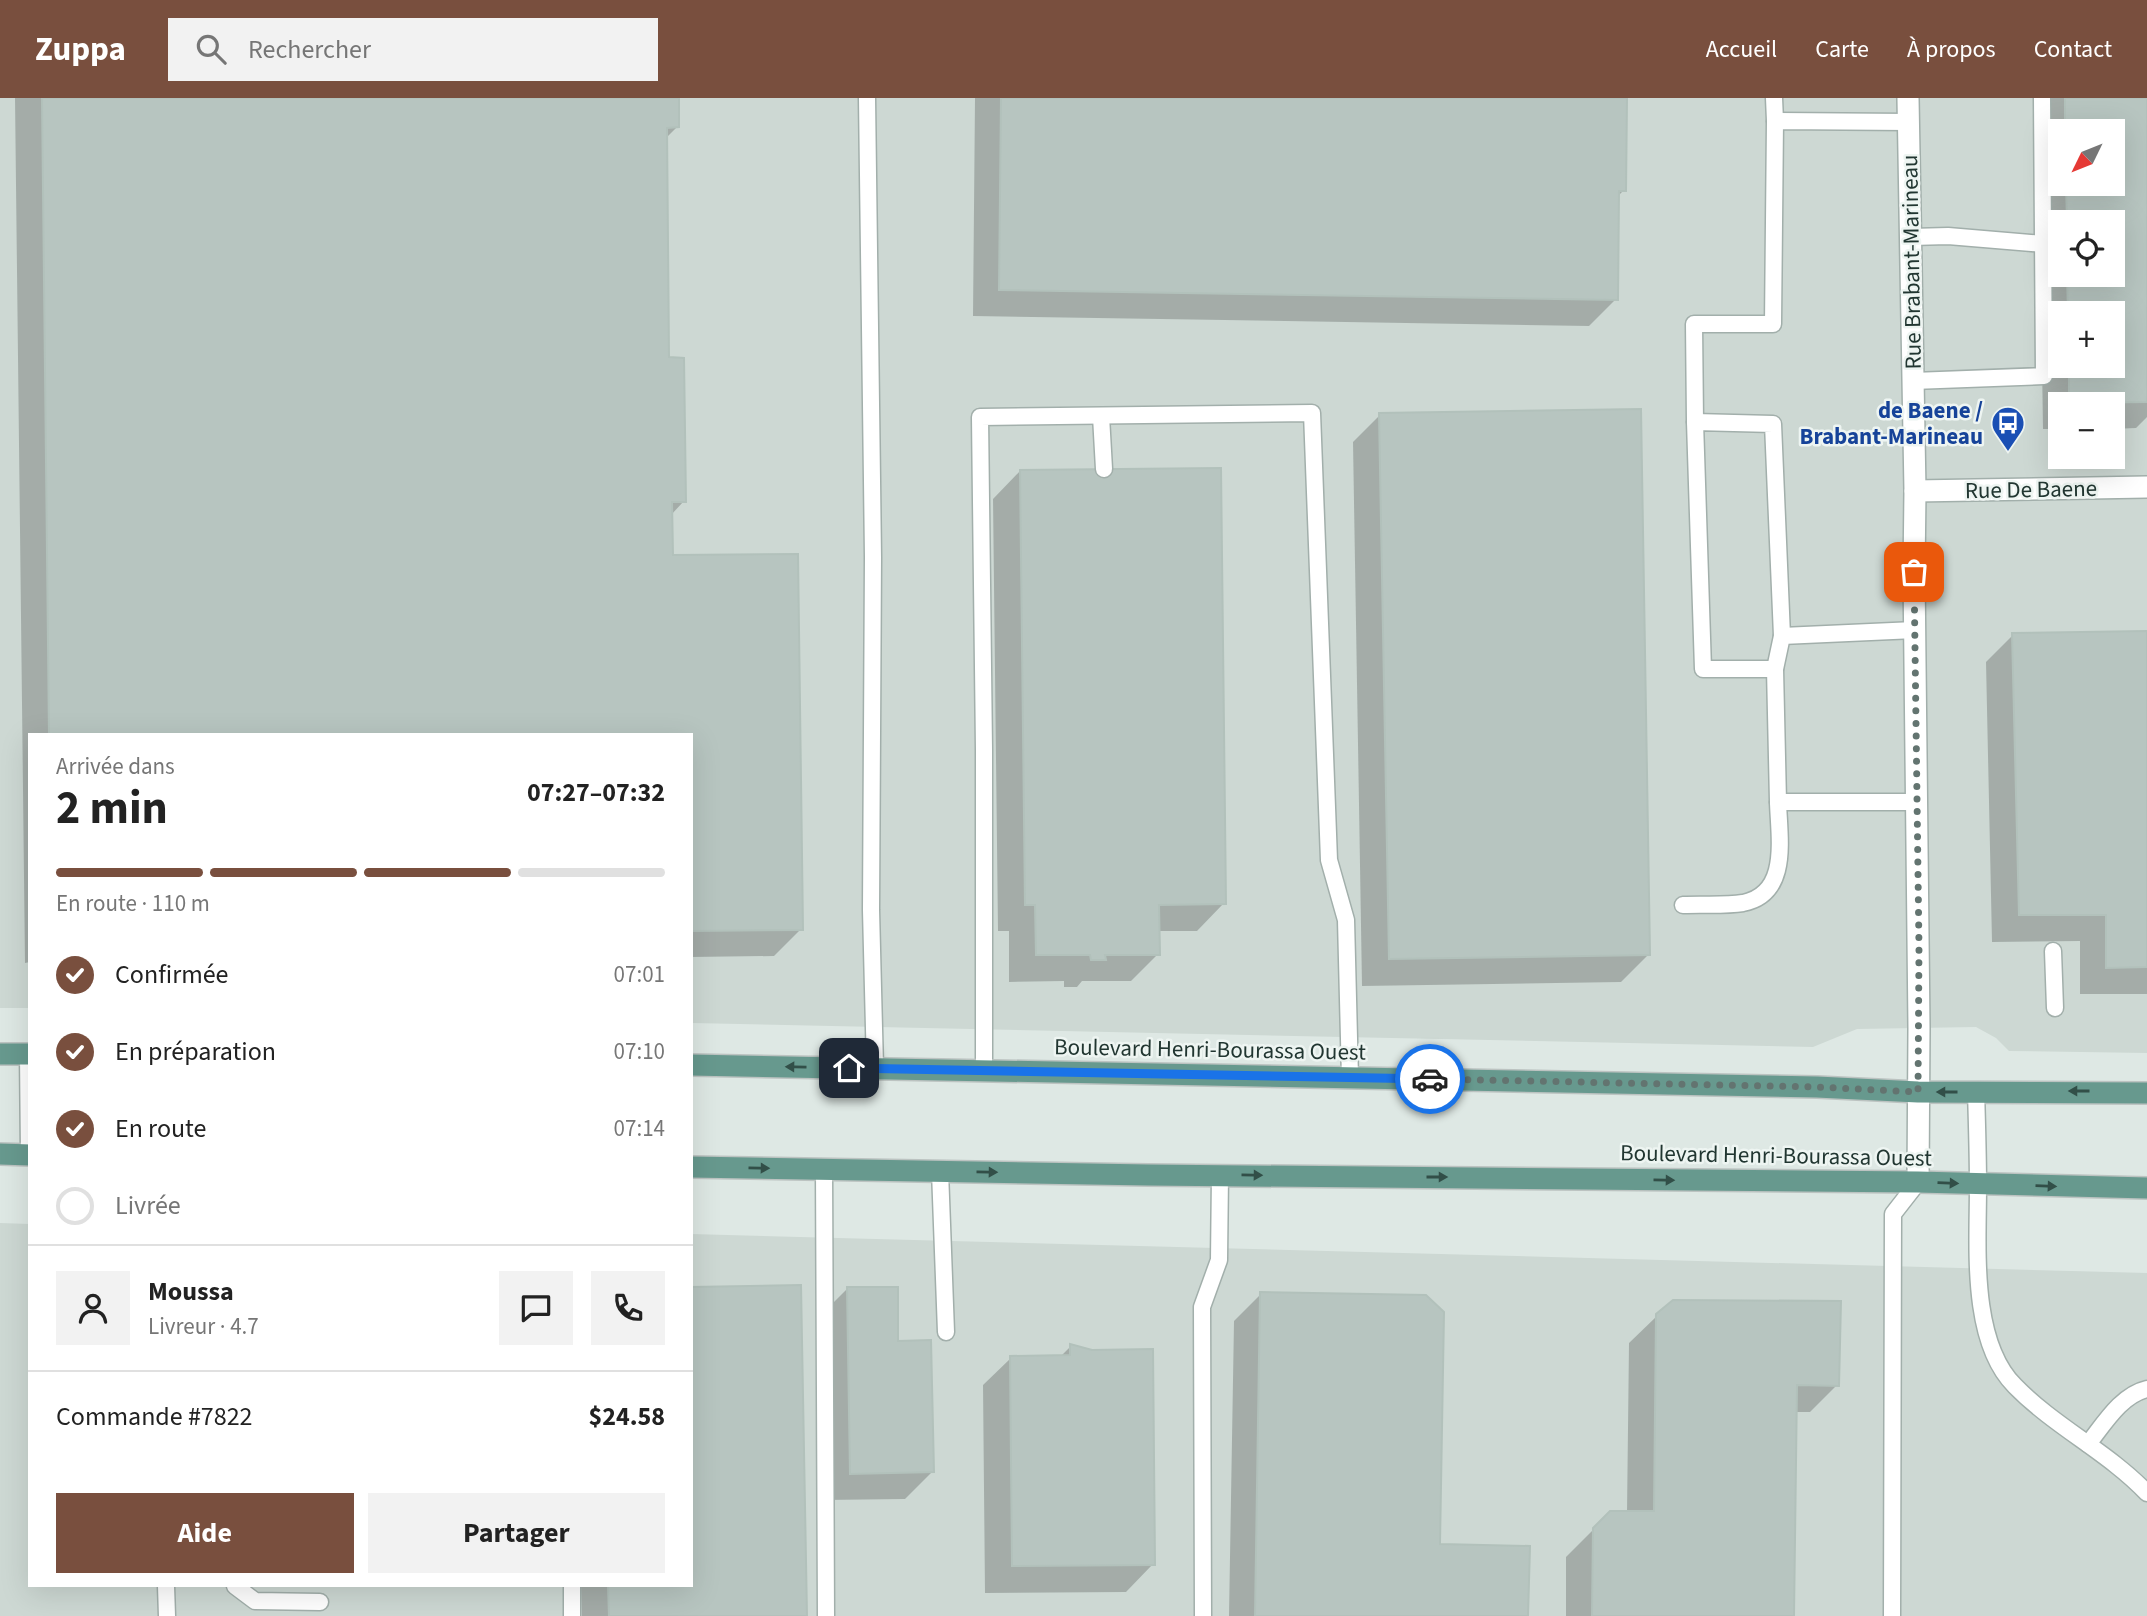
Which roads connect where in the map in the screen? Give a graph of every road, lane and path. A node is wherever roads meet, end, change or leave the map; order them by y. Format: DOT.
graph roads {
  1 [pos="867,98"];
  2 [pos="1774,98"];
  3 [pos="1908,98"];
  4 [pos="2042,98"];
  5 [pos="1775,121"];
  6 [pos="1909,122"];
  7 [pos="1911,237"];
  8 [pos="2043,244"];
  9 [pos="1913,381"];
  10 [pos="1101,416"];
  11 [pos="1695,422"];
  12 [pos="1104,469"];
  13 [pos="2147,487"];
  14 [pos="1915,491"];
  15 [pos="1914,630"];
  16 [pos="1782,636"];
  17 [pos="1775,669"];
  18 [pos="1778,802"];
  19 [pos="1917,802"];
  20 [pos="1683,905"];
  21 [pos="2053,951"];
  22 [pos="2055,1008"];
  23 [pos="0,1054"];
  24 [pos="28,1054"];
  25 [pos="693,1065"];
  26 [pos="875,1068"];
  27 [pos="984,1071"];
  28 [pos="1350,1078"];
  29 [pos="1976,1091"];
  30 [pos="1918,1092"];
  31 [pos="2147,1093"];
  32 [pos="0,1154"];
  33 [pos="28,1155"];
  34 [pos="693,1167"];
  35 [pos="824,1169"];
  36 [pos="940,1171"];
  37 [pos="1220,1175"];
  38 [pos="1918,1182"];
  39 [pos="1978,1184"];
  40 [pos="2147,1188"];
  41 [pos="946,1332"];
  42 [pos="2147,1389"];
  43 [pos="2088,1444"];
  44 [pos="2147,1493"];
  45 [pos="166,1587"];
  46 [pos="236,1587"];
  47 [pos="572,1587"];
  48 [pos="320,1602"];
  49 [pos="274,1609"];
  50 [pos="167,1616"];
  51 [pos="572,1616"];
  52 [pos="825,1616"];
  53 [pos="1203,1616"];
  54 [pos="1892,1616"];
  1 -- 26 [label="lane"];
  2 -- 5 [label="lane"];
  3 -- 6 [label="street, Rue Brabant-Marineau"];
  4 -- 8 [label="lane"];
  5 -- 6 [label="lane"];
  5 -- 11 [label="lane"];
  6 -- 7 [label="street, Rue Brabant-Marineau"];
  7 -- 8 [label="lane"];
  7 -- 9 [label="street, Rue Brabant-Marineau"];
  8 -- 9 [label="lane"];
  9 -- 14 [label="street, Rue Brabant-Marineau"];
  10 -- 12 [label="lane"];
  10 -- 27 [label="lane"];
  10 -- 28 [label="lane"];
  11 -- 16 [label="lane"];
  11 -- 17 [label="lane"];
  13 -- 14 [label="street, Rue De Baene"];
  14 -- 15 [label="street, Rue Brabant-Marineau"];
  15 -- 16 [label="lane"];
  15 -- 19 [label="street, Rue Brabant-Marineau"];
  16 -- 17 [label="lane"];
  17 -- 18 [label="lane"];
  18 -- 19 [label="lane"];
  18 -- 20 [label="lane"];
  19 -- 30 [label="street, Rue Brabant-Marineau"];
  21 -- 22 [label="lane"];
  23 -- 24 [label="main road"];
  26 -- 25 [label="main road, Boulevard Henri-Bourassa Ouest, one-way"];
  26 -- 27 [label="main road, Boulevard Henri-Bourassa Ouest"];
  27 -- 28 [label="main road, Boulevard Henri-Bourassa Ouest"];
  28 -- 30 [label="main road, Boulevard Henri-Bourassa Ouest"];
  29 -- 30 [label="main road, Boulevard Henri-Bourassa Ouest, one-way"];
  31 -- 29 [label="main road, Boulevard Henri-Bourassa Ouest, one-way"];
  29 -- 39 [label="lane"];
  30 -- 38 [label="street, Rue Brabant-Marineau"];
  32 -- 33 [label="main road"];
  34 -- 35 [label="main road, Boulevard Henri-Bourassa Ouest, one-way"];
  35 -- 36 [label="main road, Boulevard Henri-Bourassa Ouest"];
  35 -- 52 [label="lane"];
  36 -- 37 [label="main road, Boulevard Henri-Bourassa Ouest, one-way"];
  36 -- 41 [label="lane"];
  37 -- 38 [label="main road, Boulevard Henri-Bourassa Ouest, one-way"];
  37 -- 53 [label="lane"];
  38 -- 39 [label="main road, Boulevard Henri-Bourassa Ouest, one-way"];
  38 -- 54 [label="lane"];
  39 -- 40 [label="main road, Boulevard Henri-Bourassa Ouest, one-way"];
  39 -- 43 [label="lane"];
  42 -- 43 [label="lane"];
  43 -- 44 [label="lane"];
  45 -- 50 [label="lane"];
  46 -- 49 [label="lane"];
  47 -- 51 [label="lane"];
  48 -- 49 [label="lane"];
}
